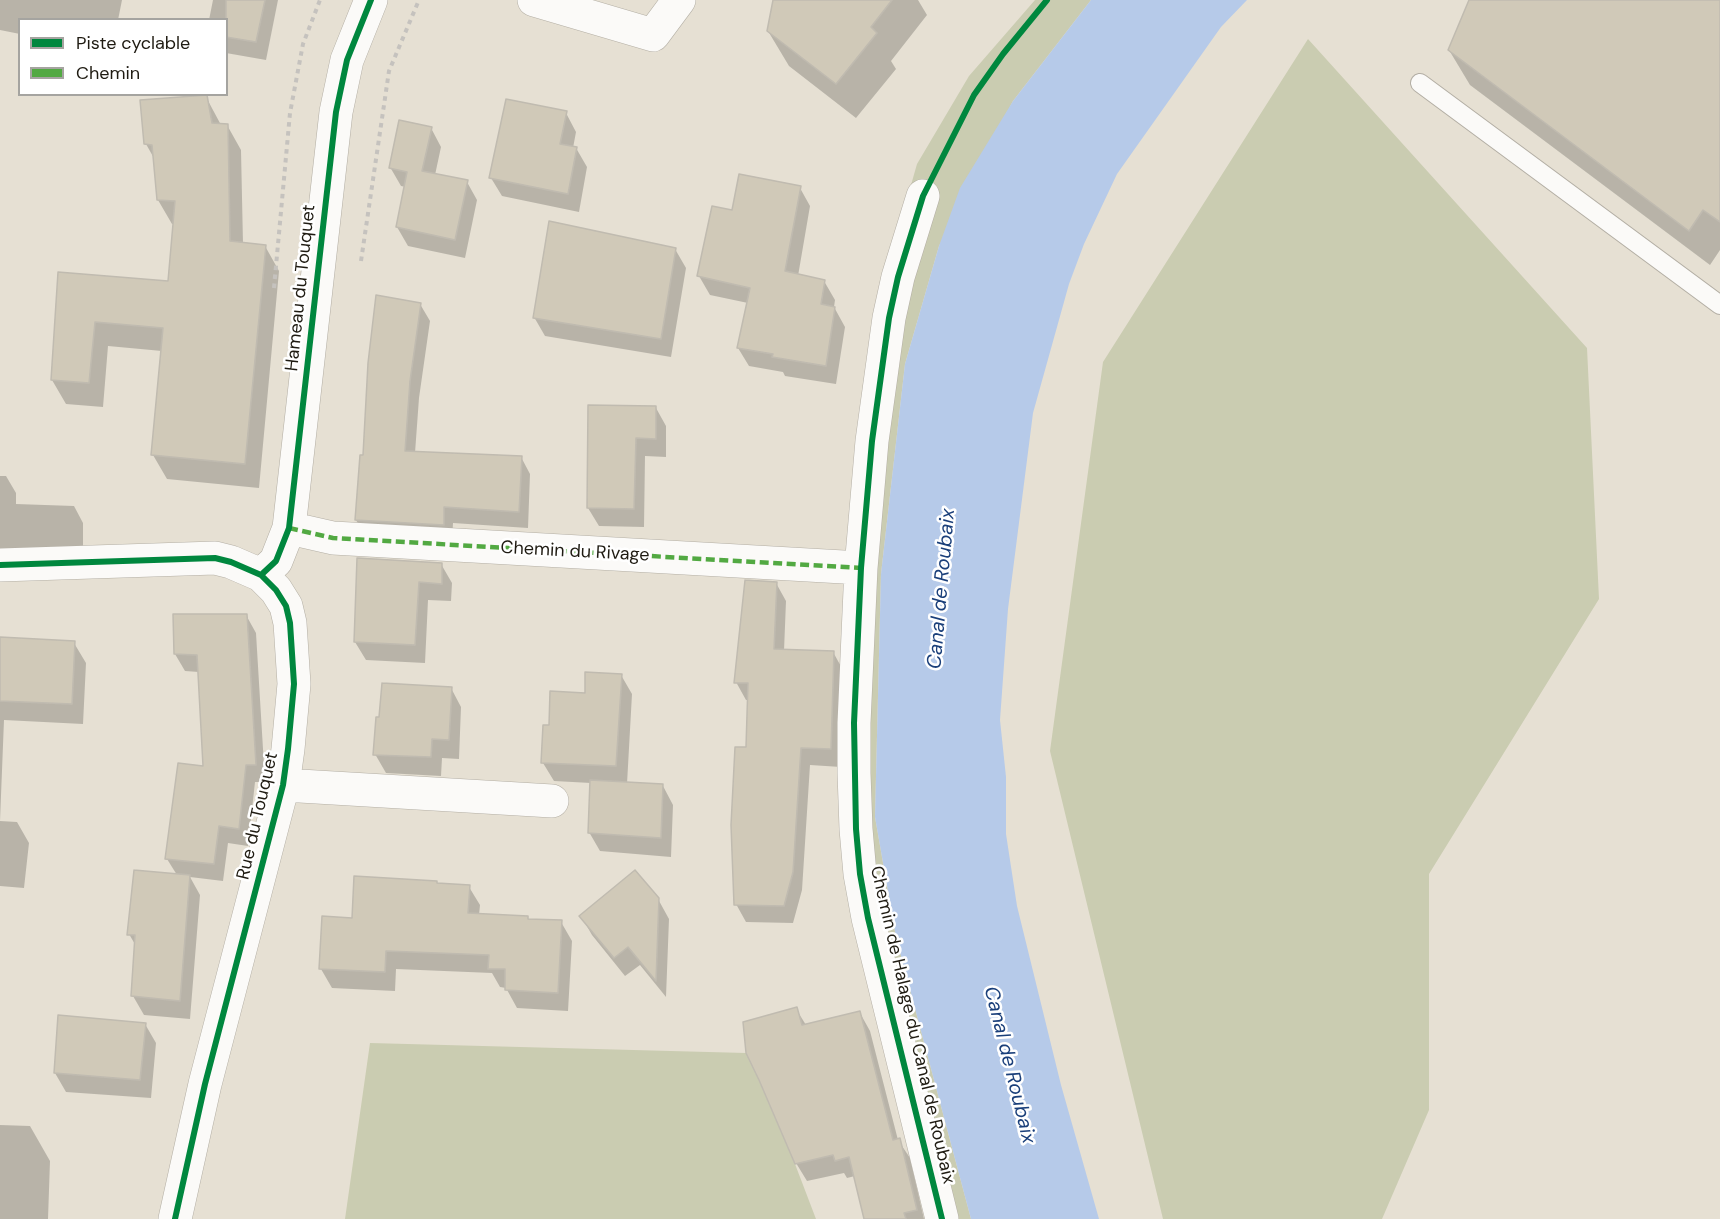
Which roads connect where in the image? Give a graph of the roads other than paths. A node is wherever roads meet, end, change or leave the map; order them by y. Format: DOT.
graph roads {
  1 [pos="372,0"];
  2 [pos="534,0"];
  3 [pos="679,0"];
  4 [pos="1420,83"];
  5 [pos="922,196"];
  6 [pos="1719,301"];
  7 [pos="289,528"];
  8 [pos="0,565"];
  9 [pos="861,568"];
  10 [pos="261,575"];
  11 [pos="283,785"];
  12 [pos="552,801"];
  13 [pos="175,1219"];
  14 [pos="942,1219"];
  1 -- 7 [label="street, Hameau du Touquet"];
  2 -- 3 [label="street"];
  4 -- 6 [label="lane"];
  5 -- 9 [label="street, Chemin de Halage du Canal de Roubaix"];
  7 -- 9 [label="street, Chemin du Rivage"];
  7 -- 10 [label="street, Hameau du Touquet"];
  8 -- 10 [label="street, Rue du Touquet"];
  9 -- 14 [label="street, Chemin de Halage du Canal de Roubaix"];
  10 -- 11 [label="street, Rue du Touquet"];
  11 -- 12 [label="street"];
  11 -- 13 [label="street, Rue du Touquet"];
}
